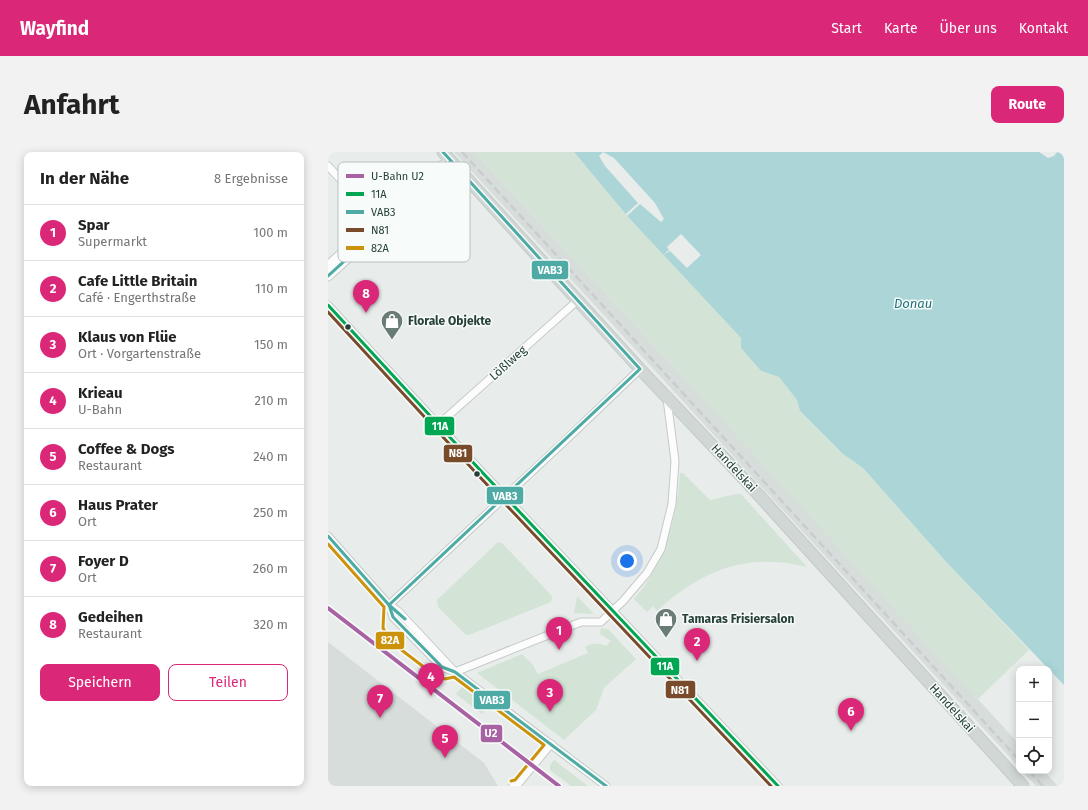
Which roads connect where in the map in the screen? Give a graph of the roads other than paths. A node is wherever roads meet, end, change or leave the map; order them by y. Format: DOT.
graph roads {
  1 [pos="443,152"];
  2 [pos="451,161"];
  3 [pos="328,166"];
  4 [pos="338,177"];
  5 [pos="470,182"];
  6 [pos="338,258"];
  7 [pos="342,262"];
  8 [pos="328,266"];
  9 [pos="328,276"];
  10 [pos="578,301"];
  11 [pos="328,305"];
  12 [pos="640,369"];
  13 [pos="667,398"];
  14 [pos="439,424"];
  15 [pos="504,496"];
  16 [pos="328,536"];
  17 [pos="389,605"];
  18 [pos="613,610"];
  19 [pos="455,672"];
  20 [pos="551,744"];
  21 [pos="514,786"];
  22 [pos="606,786"];
  23 [pos="778,786"];
  24 [pos="1023,786"];
  1 -- 2 [label="main road, Handelskai"];
  3 -- 4 [label="street"];
  5 -- 10 [label="main road, Handelskai"];
  6 -- 8 [label="main road"];
  7 -- 9 [label="main road"];
  10 -- 12 [label="main road, Handelskai"];
  10 -- 14 [label="street, Lößlweg"];
  11 -- 14 [label="street"];
  12 -- 13 [label="main road, Handelskai"];
  12 -- 15 [label="street"];
  13 -- 18 [label="street"];
  13 -- 24 [label="main road, Handelskai"];
  14 -- 15 [label="street"];
  15 -- 17 [label="street"];
  15 -- 18 [label="street"];
  16 -- 17 [label="street"];
  17 -- 19 [label="street"];
  18 -- 19 [label="street"];
  18 -- 23 [label="street"];
  19 -- 20 [label="street"];
  20 -- 21 [label="street"];
  20 -- 22 [label="street"];
}
